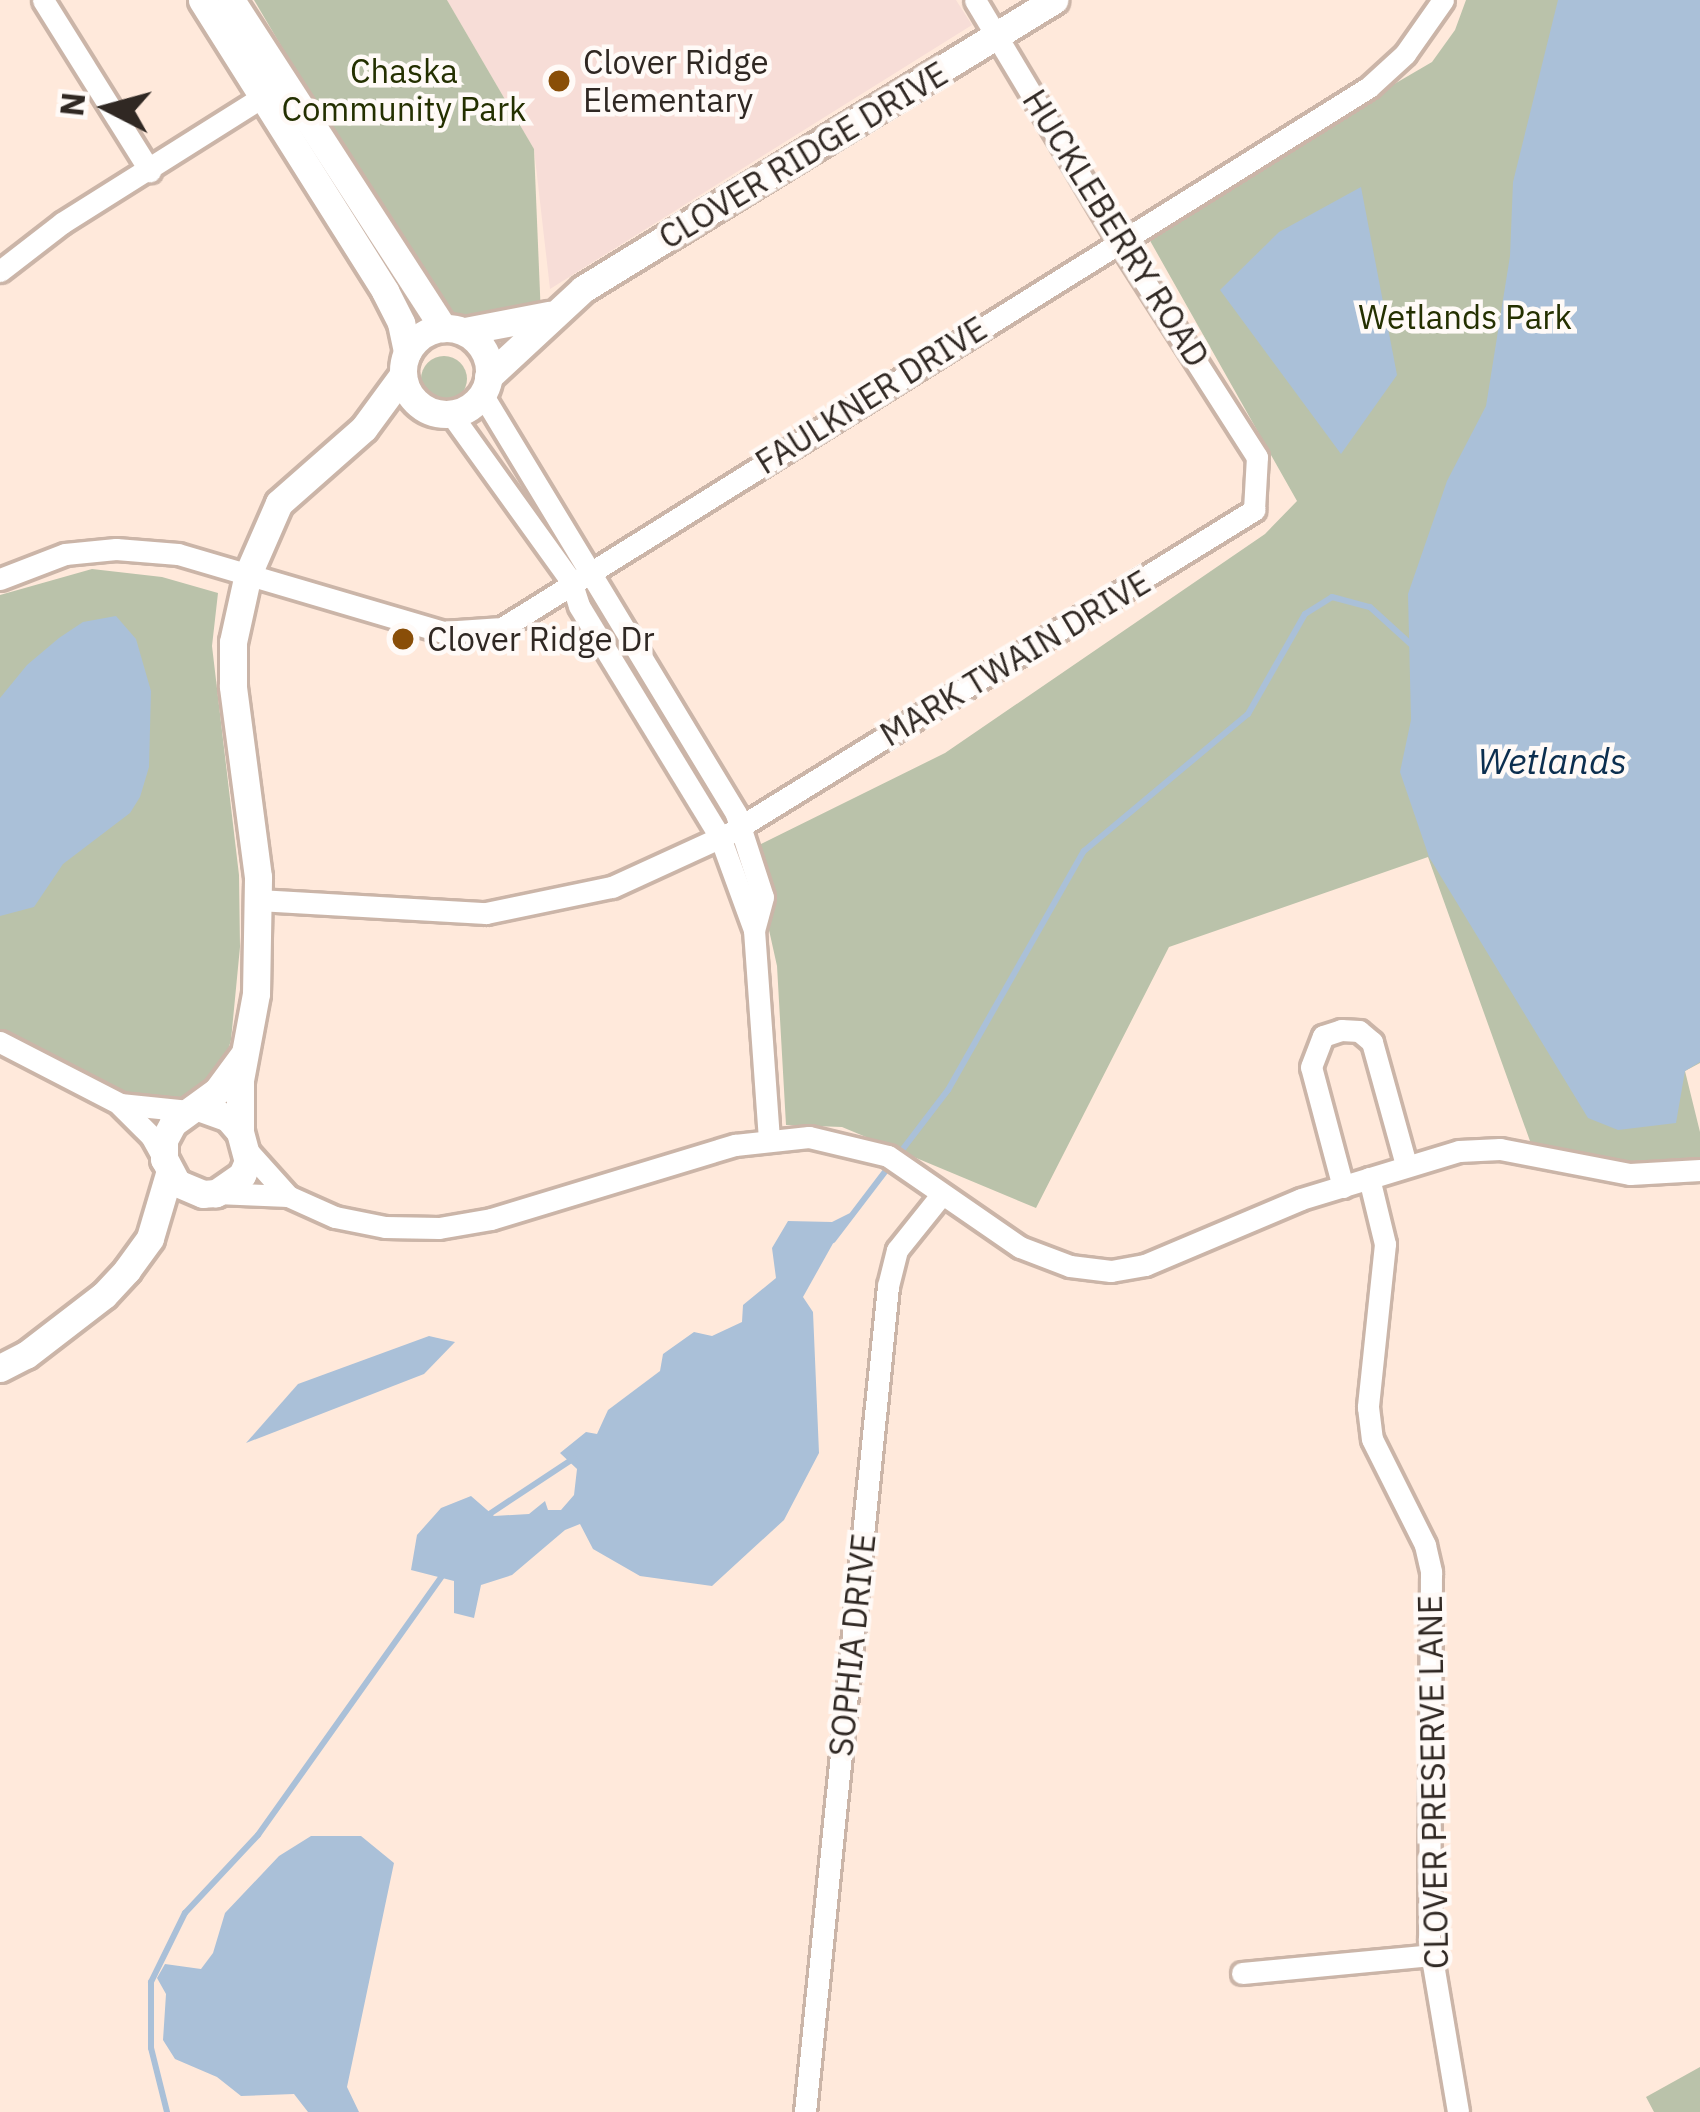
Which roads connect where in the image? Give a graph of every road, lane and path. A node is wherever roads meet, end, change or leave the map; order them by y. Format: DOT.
graph roads {
  1 [pos="43,0"];
  2 [pos="202,0"];
  3 [pos="231,0"];
  4 [pos="975,0"];
  5 [pos="1054,0"];
  6 [pos="1443,0"];
  7 [pos="999,36"];
  8 [pos="273,90"];
  9 [pos="150,171"];
  10 [pos="1121,244"];
  11 [pos="0,271"];
  12 [pos="554,313"];
  13 [pos="454,330"];
  14 [pos="405,363"];
  15 [pos="485,386"];
  16 [pos="442,413"];
  17 [pos="364,428"];
  18 [pos="1258,457"];
  19 [pos="248,574"];
  20 [pos="579,576"];
  21 [pos="0,579"];
  22 [pos="730,832"];
  23 [pos="258,901"];
  24 [pos="0,1042"];
  25 [pos="244,1054"];
  26 [pos="120,1104"];
  27 [pos="195,1109"];
  28 [pos="769,1138"];
  29 [pos="242,1140"];
  30 [pos="1406,1165"];
  31 [pos="166,1166"];
  32 [pos="1700,1170"];
  33 [pos="1369,1178"];
  34 [pos="1343,1187"];
  35 [pos="210,1193"];
  36 [pos="941,1195"];
  37 [pos="288,1196"];
  38 [pos="150,1238"];
  39 [pos="0,1368"];
  40 [pos="1431,1955"];
  41 [pos="1242,1973"];
  42 [pos="806,2112"];
  43 [pos="1459,2112"];
  1 -- 9 [label="street"];
  2 -- 8 [label="street"];
  3 -- 8 [label="street"];
  4 -- 7 [label="street, HUCKLEBERRY ROAD"];
  5 -- 7 [label="street, CLOVER RIDGE DRIVE"];
  6 -- 10 [label="street, FAULKNER DRIVE"];
  7 -- 10 [label="street, HUCKLEBERRY ROAD"];
  7 -- 12 [label="street, CLOVER RIDGE DRIVE"];
  8 -- 9 [label="street"];
  8 -- 13 [label="street"];
  8 -- 14 [label="street"];
  9 -- 11 [label="street"];
  10 -- 18 [label="street, HUCKLEBERRY ROAD"];
  10 -- 20 [label="street, FAULKNER DRIVE"];
  12 -- 13 [label="street, CLOVER RIDGE DRIVE"];
  12 -- 15 [label="street, CLOVER RIDGE DRIVE"];
  13 -- 14 [label="street"];
  13 -- 15 [label="street"];
  14 -- 16 [label="street"];
  14 -- 17 [label="street"];
  15 -- 16 [label="street"];
  15 -- 20 [label="street"];
  16 -- 17 [label="street"];
  16 -- 20 [label="street"];
  17 -- 19 [label="street"];
  18 -- 22 [label="street, MARK TWAIN DRIVE"];
  19 -- 20 [label="street, FAULKNER DRIVE"];
  19 -- 21 [label="street, FAULKNER DRIVE"];
  19 -- 23 [label="street"];
  20 -- 22 [label="street"];
  22 -- 23 [label="street, MARK TWAIN DRIVE"];
  22 -- 28 [label="street"];
  23 -- 25 [label="street"];
  24 -- 26 [label="street"];
  25 -- 27 [label="street"];
  25 -- 29 [label="street"];
  26 -- 27 [label="street"];
  26 -- 31 [label="street"];
  27 -- 29 [label="street"];
  27 -- 31 [label="street"];
  28 -- 36 [label="street"];
  28 -- 37 [label="street"];
  29 -- 35 [label="street"];
  29 -- 37 [label="street"];
  30 -- 32 [label="street"];
  30 -- 33 [label="street"];
  30 -- 34 [label="street"];
  31 -- 35 [label="street"];
  31 -- 38 [label="street"];
  33 -- 34 [label="street"];
  33 -- 40 [label="street, CLOVER PRESERVE LANE"];
  34 -- 36 [label="street"];
  35 -- 37 [label="street"];
  35 -- 38 [label="street"];
  36 -- 42 [label="street, SOPHIA DRIVE"];
  38 -- 39 [label="street"];
  40 -- 41 [label="street"];
  40 -- 43 [label="street, CLOVER PRESERVE LANE"];
}
